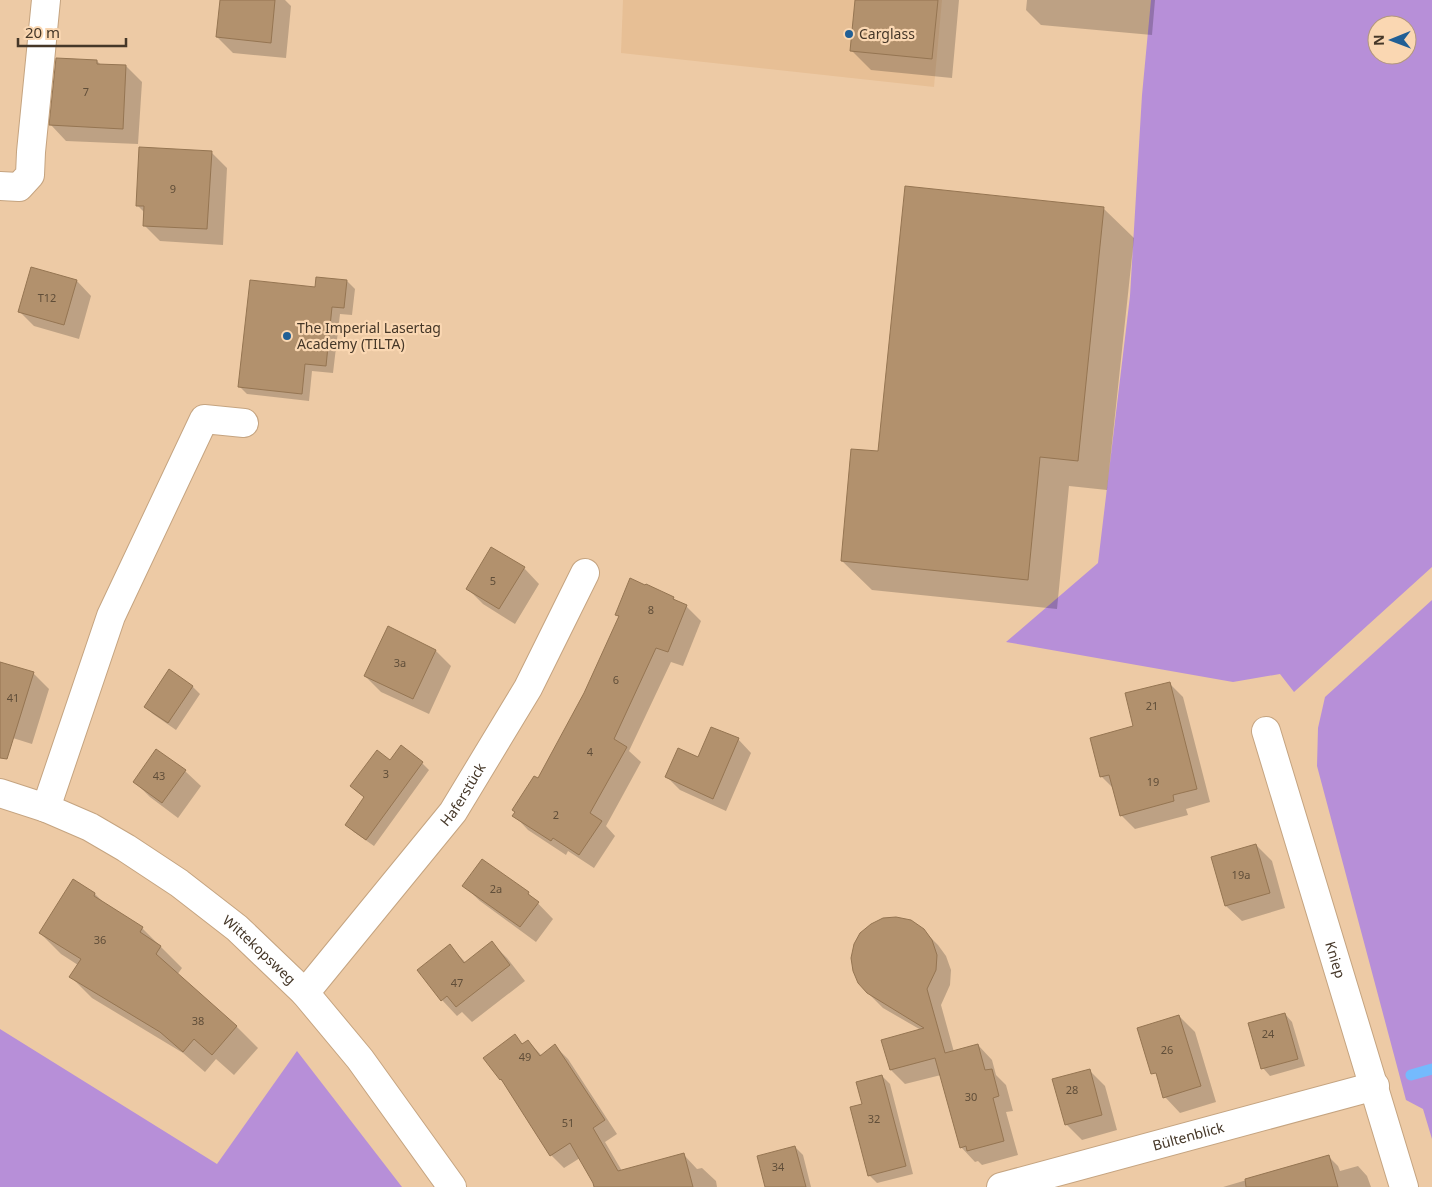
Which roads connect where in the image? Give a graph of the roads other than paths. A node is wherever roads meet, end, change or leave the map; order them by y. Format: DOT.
graph roads {
  1 [pos="46,0"];
  2 [pos="9,186"];
  3 [pos="244,422"];
  4 [pos="585,573"];
  5 [pos="1266,731"];
  6 [pos="0,793"];
  7 [pos="46,808"];
  8 [pos="305,993"];
  9 [pos="1375,1086"];
  10 [pos="452,1187"];
  11 [pos="1001,1187"];
  12 [pos="1404,1187"];
  1 -- 2 [label="street"];
  3 -- 7 [label="street"];
  4 -- 8 [label="street, Haferstück"];
  5 -- 9 [label="street, Kniep"];
  6 -- 7 [label="street, Wittekopsweg"];
  7 -- 8 [label="street, Wittekopsweg"];
  8 -- 10 [label="street, Wittekopsweg"];
  9 -- 11 [label="street, Bültenblick"];
  9 -- 12 [label="street, Kniep"];
}
